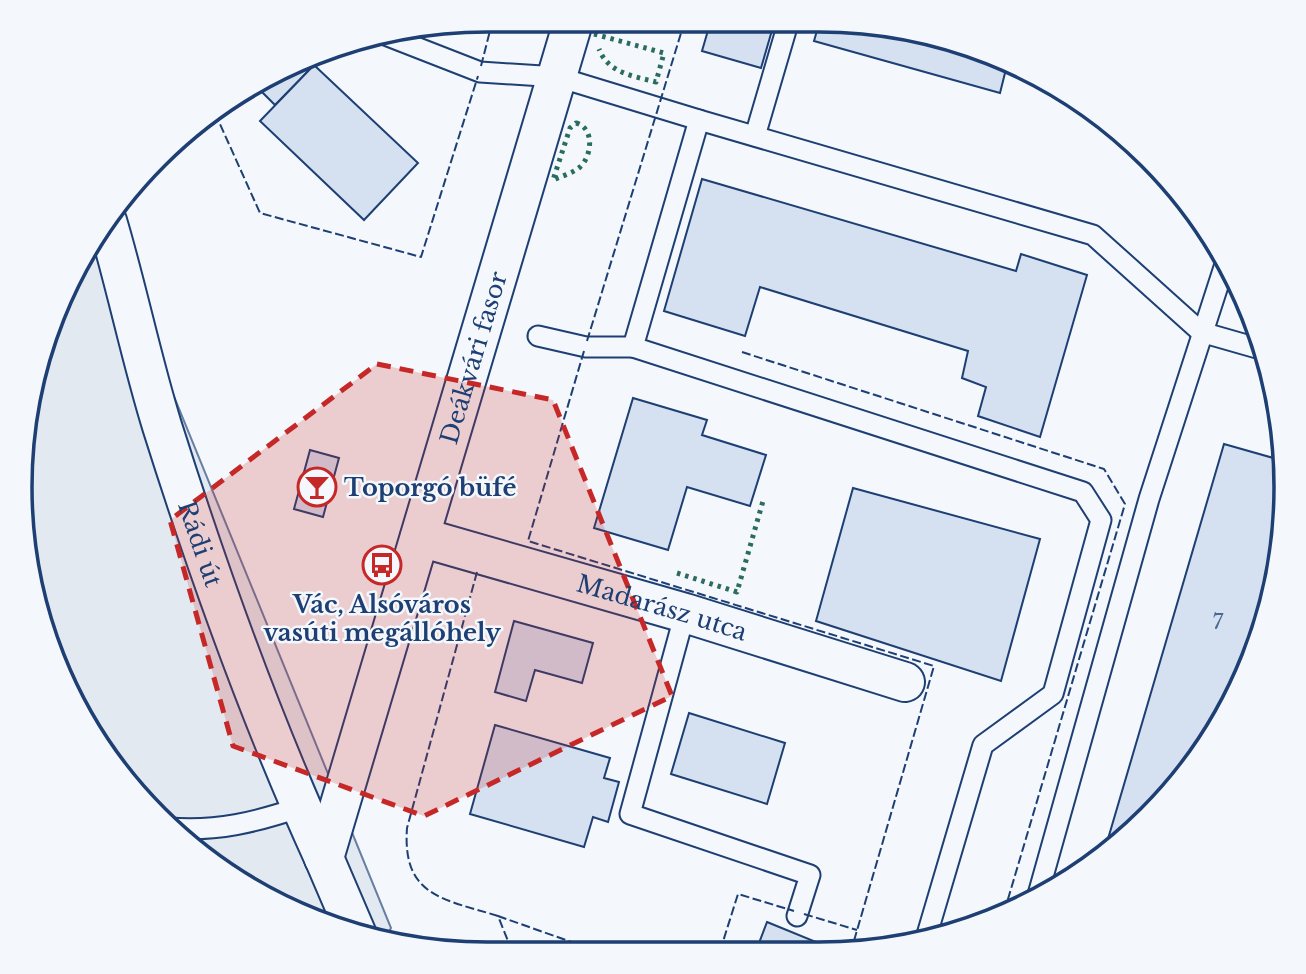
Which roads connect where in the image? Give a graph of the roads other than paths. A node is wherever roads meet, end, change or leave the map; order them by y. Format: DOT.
graph roads {
  1 [pos="570,32"];
  2 [pos="785,32"];
  3 [pos="398,40"];
  4 [pos="558,77"];
  5 [pos="699,120"];
  6 [pos="755,136"];
  7 [pos="110,232"];
  8 [pos="1221,274"];
  9 [pos="1201,332"];
  10 [pos="538,336"];
  11 [pos="633,347"];
  12 [pos="1252,347"];
  13 [pos="420,537"];
  14 [pos="685,613"];
  15 [pos="905,682"];
  16 [pos="301,807"];
  17 [pos="187,829"];
  18 [pos="324,858"];
  19 [pos="1041,884"];
  20 [pos="797,916"];
  21 [pos="352,921"];
  22 [pos="929,929"];
  1 -- 4 [label="street, Deákvári fasor"];
  2 -- 6 [label="lane"];
  3 -- 4 [label="lane"];
  4 -- 5 [label="lane"];
  4 -- 13 [label="street, Deákvári fasor"];
  5 -- 6 [label="lane"];
  5 -- 11 [label="lane"];
  6 -- 9 [label="lane"];
  7 -- 16 [label="street, Rádi út"];
  8 -- 9 [label="lane"];
  9 -- 12 [label="lane"];
  9 -- 19 [label="lane"];
  10 -- 11 [label="lane"];
  11 -- 22 [label="lane"];
  13 -- 14 [label="street, Madarász utca"];
  13 -- 18 [label="street, Deákvári fasor"];
  14 -- 15 [label="street, Madarász utca"];
  14 -- 20 [label="lane"];
  16 -- 17 [label="lane"];
  16 -- 18 [label="street, Rádi út"];
  18 -- 21 [label="street, Rádi út"];
}
